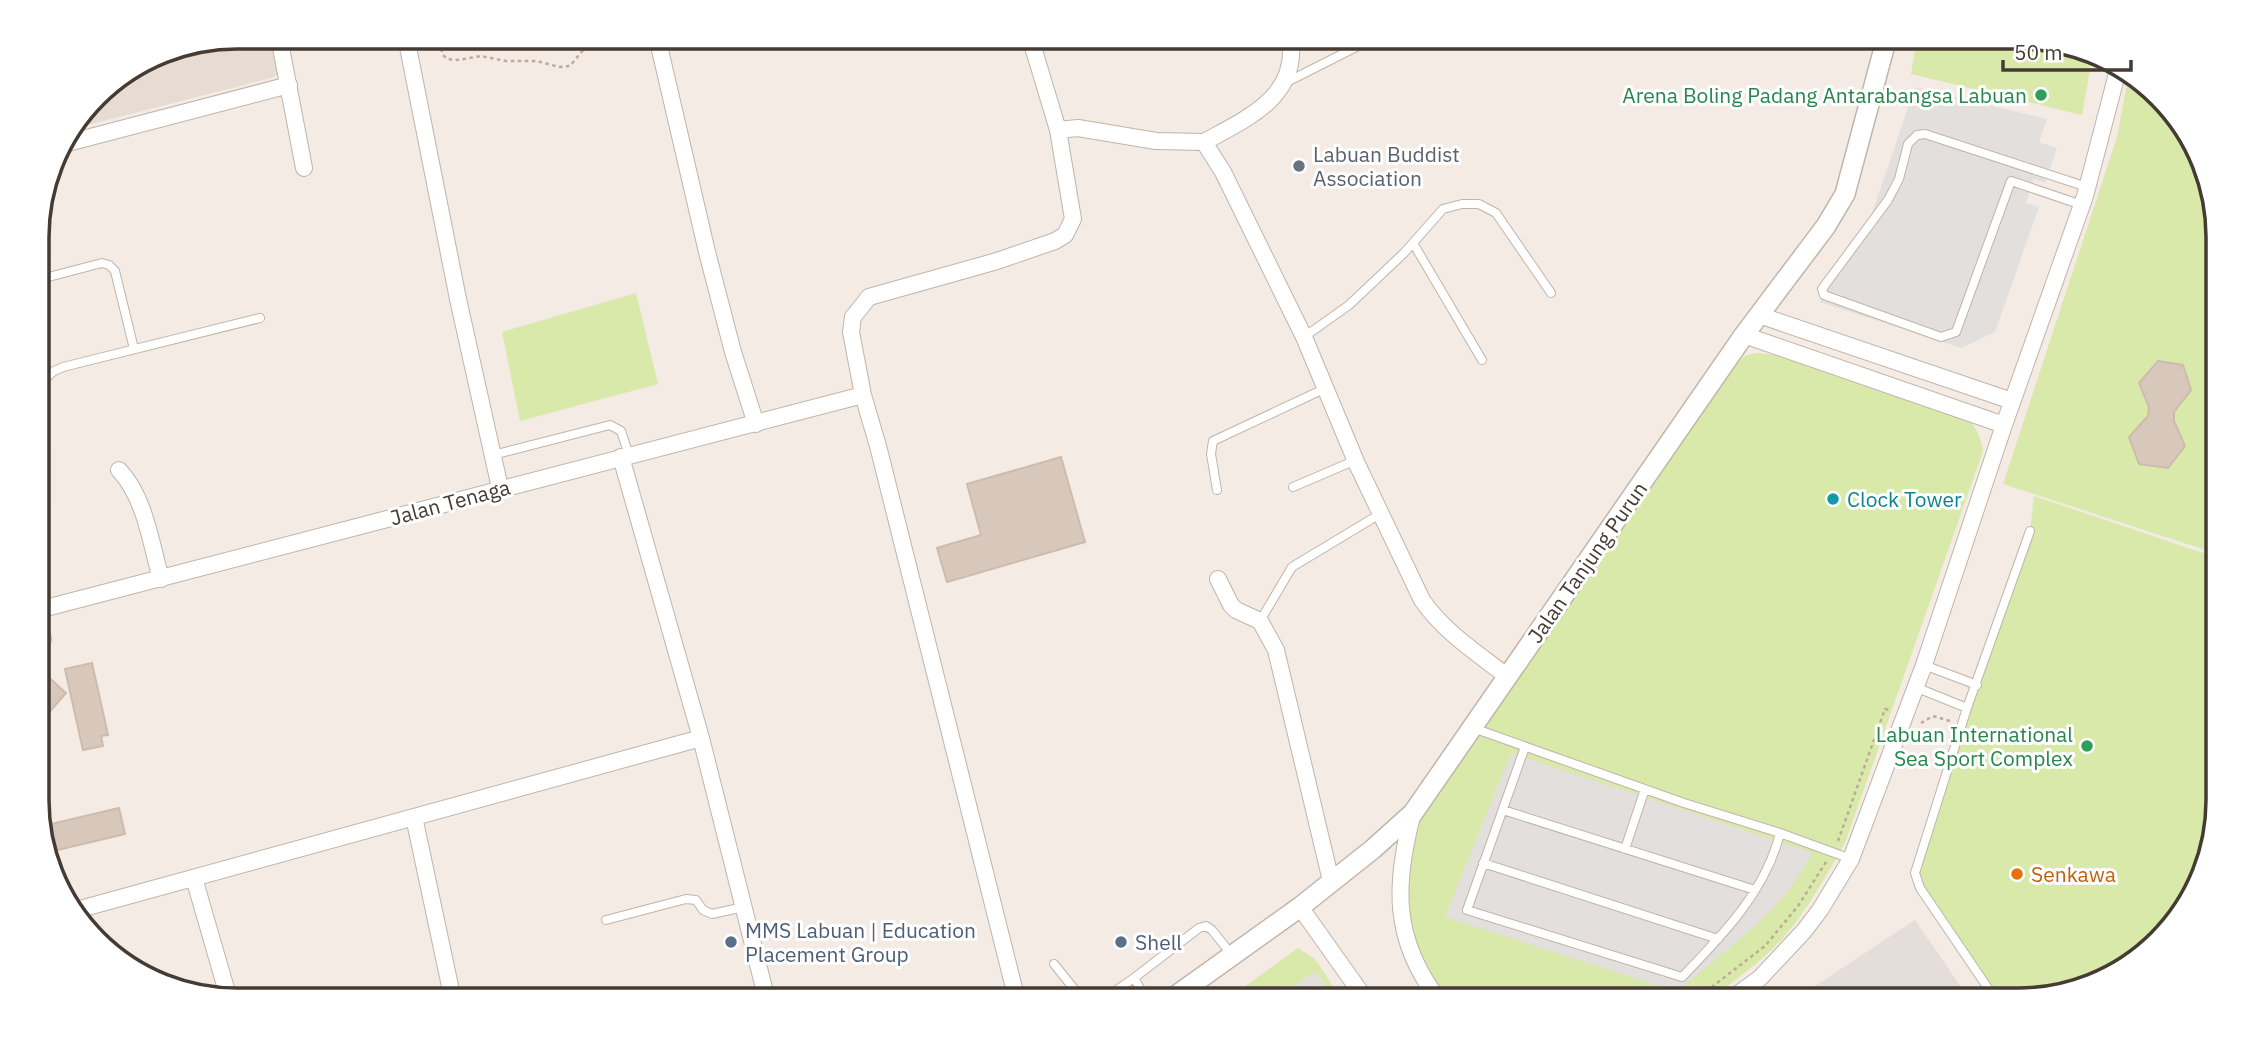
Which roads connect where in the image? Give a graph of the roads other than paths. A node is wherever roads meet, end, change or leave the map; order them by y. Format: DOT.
graph roads {
  1 [pos="282,49"];
  2 [pos="408,49"];
  3 [pos="660,49"];
  4 [pos="1034,49"];
  5 [pos="1292,49"];
  6 [pos="1352,49"];
  7 [pos="1884,49"];
  8 [pos="2116,77"];
  9 [pos="1284,83"];
  10 [pos="289,85"];
  11 [pos="1058,130"];
  12 [pos="75,141"];
  13 [pos="1204,142"];
  14 [pos="2018,165"];
  15 [pos="304,168"];
  16 [pos="2011,181"];
  17 [pos="2087,187"];
  18 [pos="2082,205"];
  19 [pos="1413,243"];
  20 [pos="49,277"];
  21 [pos="1551,293"];
  22 [pos="1759,315"];
  23 [pos="260,318"];
  24 [pos="1744,335"];
  25 [pos="1304,337"];
  26 [pos="134,349"];
  27 [pos="1482,360"];
  28 [pos="49,375"];
  29 [pos="1326,387"];
  30 [pos="863,395"];
  31 [pos="2012,401"];
  32 [pos="756,424"];
  33 [pos="2004,425"];
  34 [pos="493,455"];
  35 [pos="625,456"];
  36 [pos="1356,460"];
  37 [pos="119,470"];
  38 [pos="1293,487"];
  39 [pos="500,488"];
  40 [pos="1217,490"];
  41 [pos="1380,514"];
  42 [pos="2030,531"];
  43 [pos="161,579"];
  44 [pos="1218,579"];
  45 [pos="49,607"];
  46 [pos="1260,621"];
  47 [pos="1924,665"];
  48 [pos="1508,677"];
  49 [pos="1977,685"];
  50 [pos="1915,687"];
  51 [pos="1967,708"];
  52 [pos="1471,727"];
  53 [pos="701,738"];
  54 [pos="1525,747"];
  55 [pos="1645,789"];
  56 [pos="1503,810"];
  57 [pos="1413,813"];
  58 [pos="414,817"];
  59 [pos="1780,833"];
  60 [pos="1625,849"];
  61 [pos="1851,859"];
  62 [pos="1483,863"];
  63 [pos="194,878"];
  64 [pos="1331,881"];
  65 [pos="1755,890"];
  66 [pos="744,907"];
  67 [pos="84,908"];
  68 [pos="1300,908"];
  69 [pos="606,920"];
  70 [pos="1718,939"];
  71 [pos="1232,955"];
  72 [pos="1054,964"];
  73 [pos="1133,978"];
  74 [pos="226,988"];
  75 [pos="450,988"];
  76 [pos="764,988"];
  77 [pos="1014,988"];
  78 [pos="1073,988"];
  79 [pos="1119,988"];
  80 [pos="1139,988"];
  81 [pos="1187,988"];
  82 [pos="1357,988"];
  83 [pos="1430,988"];
  84 [pos="1746,988"];
  85 [pos="1988,988"];
  1 -- 10 [label="street"];
  2 -- 34 [label="street"];
  3 -- 32 [label="street"];
  4 -- 11 [label="street"];
  5 -- 9 [label="street"];
  6 -- 9 [label="lane"];
  7 -- 22 [label="street, Jalan Tanjung Purun"];
  8 -- 17 [label="street"];
  9 -- 13 [label="street"];
  10 -- 12 [label="street"];
  10 -- 15 [label="street"];
  11 -- 13 [label="street"];
  11 -- 30 [label="street"];
  13 -- 25 [label="street"];
  14 -- 16 [label="lane"];
  14 -- 16 [label="lane"];
  14 -- 17 [label="lane"];
  16 -- 18 [label="lane"];
  17 -- 18 [label="street"];
  18 -- 31 [label="street"];
  19 -- 21 [label="lane"];
  19 -- 25 [label="lane"];
  19 -- 27 [label="lane"];
  20 -- 26 [label="lane"];
  22 -- 24 [label="street, Jalan Tanjung Purun"];
  22 -- 31 [label="street"];
  23 -- 26 [label="lane"];
  24 -- 33 [label="street"];
  24 -- 48 [label="street, Jalan Tanjung Purun"];
  25 -- 29 [label="street"];
  26 -- 28 [label="lane"];
  29 -- 36 [label="street"];
  29 -- 40 [label="lane"];
  30 -- 32 [label="street, Jalan Tenaga"];
  30 -- 77 [label="street"];
  31 -- 33 [label="street"];
  32 -- 35 [label="street, Jalan Tenaga"];
  33 -- 47 [label="street"];
  34 -- 35 [label="lane"];
  34 -- 39 [label="street"];
  35 -- 39 [label="street, Jalan Tenaga"];
  35 -- 53 [label="street"];
  36 -- 38 [label="lane"];
  36 -- 41 [label="street"];
  37 -- 43 [label="street"];
  39 -- 43 [label="street, Jalan Tenaga"];
  41 -- 46 [label="lane"];
  41 -- 48 [label="street"];
  42 -- 49 [label="lane"];
  43 -- 45 [label="street, Jalan Tenaga"];
  44 -- 46 [label="street"];
  46 -- 64 [label="street"];
  47 -- 49 [label="lane"];
  47 -- 50 [label="street"];
  48 -- 52 [label="street, Jalan Tanjung Purun"];
  49 -- 51 [label="lane"];
  50 -- 51 [label="lane"];
  50 -- 61 [label="street"];
  51 -- 85 [label="lane"];
  52 -- 54 [label="lane"];
  52 -- 57 [label="street, Jalan Tanjung Purun"];
  53 -- 58 [label="street"];
  53 -- 66 [label="street"];
  54 -- 55 [label="lane"];
  54 -- 56 [label="lane"];
  55 -- 59 [label="lane"];
  55 -- 60 [label="lane"];
  56 -- 60 [label="lane"];
  56 -- 62 [label="lane"];
  57 -- 64 [label="street, Jalan Tanjung Purun"];
  57 -- 83 [label="street"];
  58 -- 63 [label="street"];
  58 -- 75 [label="street"];
  59 -- 61 [label="lane"];
  59 -- 65 [label="lane"];
  60 -- 65 [label="lane"];
  61 -- 84 [label="street"];
  62 -- 70 [label="lane"];
  62 -- 70 [label="lane"];
  63 -- 67 [label="street"];
  63 -- 74 [label="street"];
  64 -- 68 [label="street, Jalan Tanjung Purun"];
  65 -- 70 [label="lane"];
  66 -- 69 [label="lane"];
  66 -- 76 [label="street"];
  68 -- 71 [label="street, Jalan Tanjung Purun"];
  68 -- 82 [label="street"];
  71 -- 73 [label="lane"];
  71 -- 81 [label="street, Jalan Tanjung Purun"];
  72 -- 78 [label="lane"];
  73 -- 79 [label="lane"];
  73 -- 80 [label="lane"];
}
